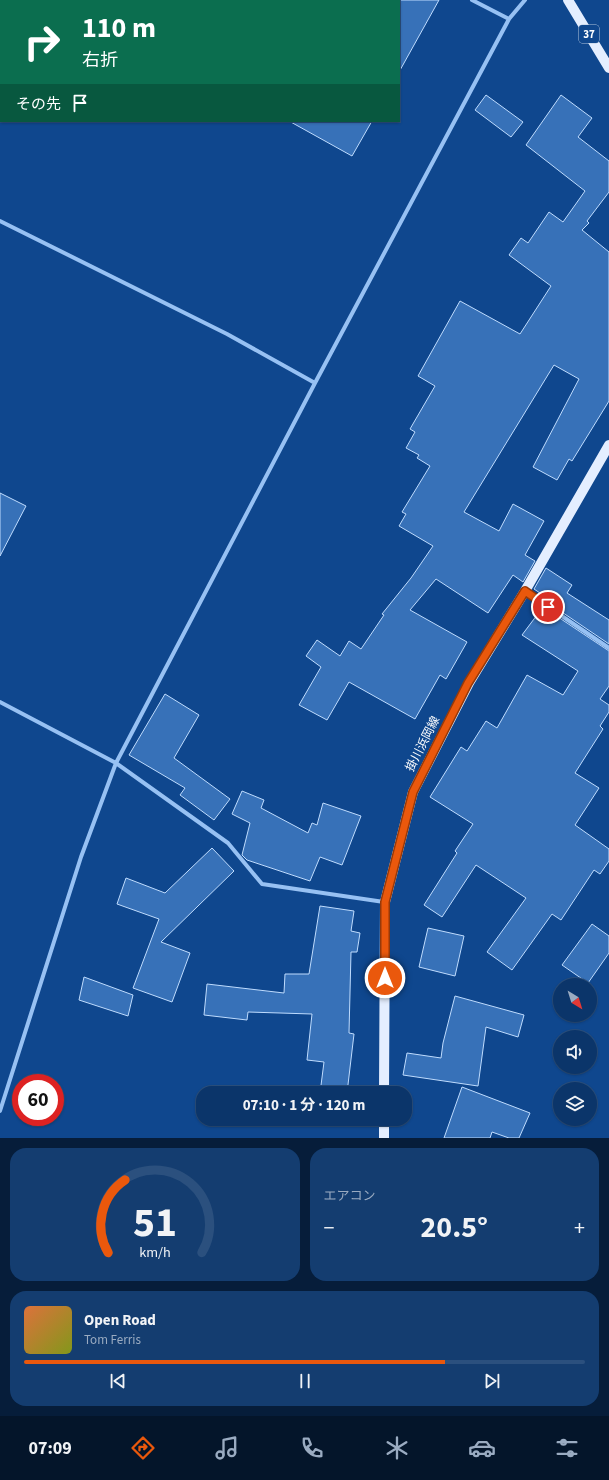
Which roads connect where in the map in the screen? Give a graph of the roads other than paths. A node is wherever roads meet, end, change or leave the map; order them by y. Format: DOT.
graph roads {
  1 [pos="472,0"];
  2 [pos="525,0"];
  3 [pos="568,0"];
  4 [pos="509,19"];
  5 [pos="609,68"];
  6 [pos="0,221"];
  7 [pos="315,382"];
  8 [pos="609,445"];
  9 [pos="525,591"];
  10 [pos="609,648"];
  11 [pos="0,702"];
  12 [pos="116,763"];
  13 [pos="385,902"];
  14 [pos="384,1086"];
  15 [pos="0,1111"];
  16 [pos="384,1126"];
  17 [pos="384,1138"];
  1 -- 4 [label="street"];
  2 -- 4 [label="street"];
  3 -- 5 [label="main road, 37"];
  4 -- 7 [label="street"];
  6 -- 7 [label="street"];
  7 -- 12 [label="street"];
  8 -- 9 [label="main road, 掛川浜岡線"];
  9 -- 10 [label="street"];
  9 -- 13 [label="main road, 掛川浜岡線"];
  11 -- 12 [label="street"];
  12 -- 13 [label="street"];
  12 -- 15 [label="street"];
  13 -- 14 [label="main road, 掛川浜岡線"];
  16 -- 17 [label="main road"];
}
